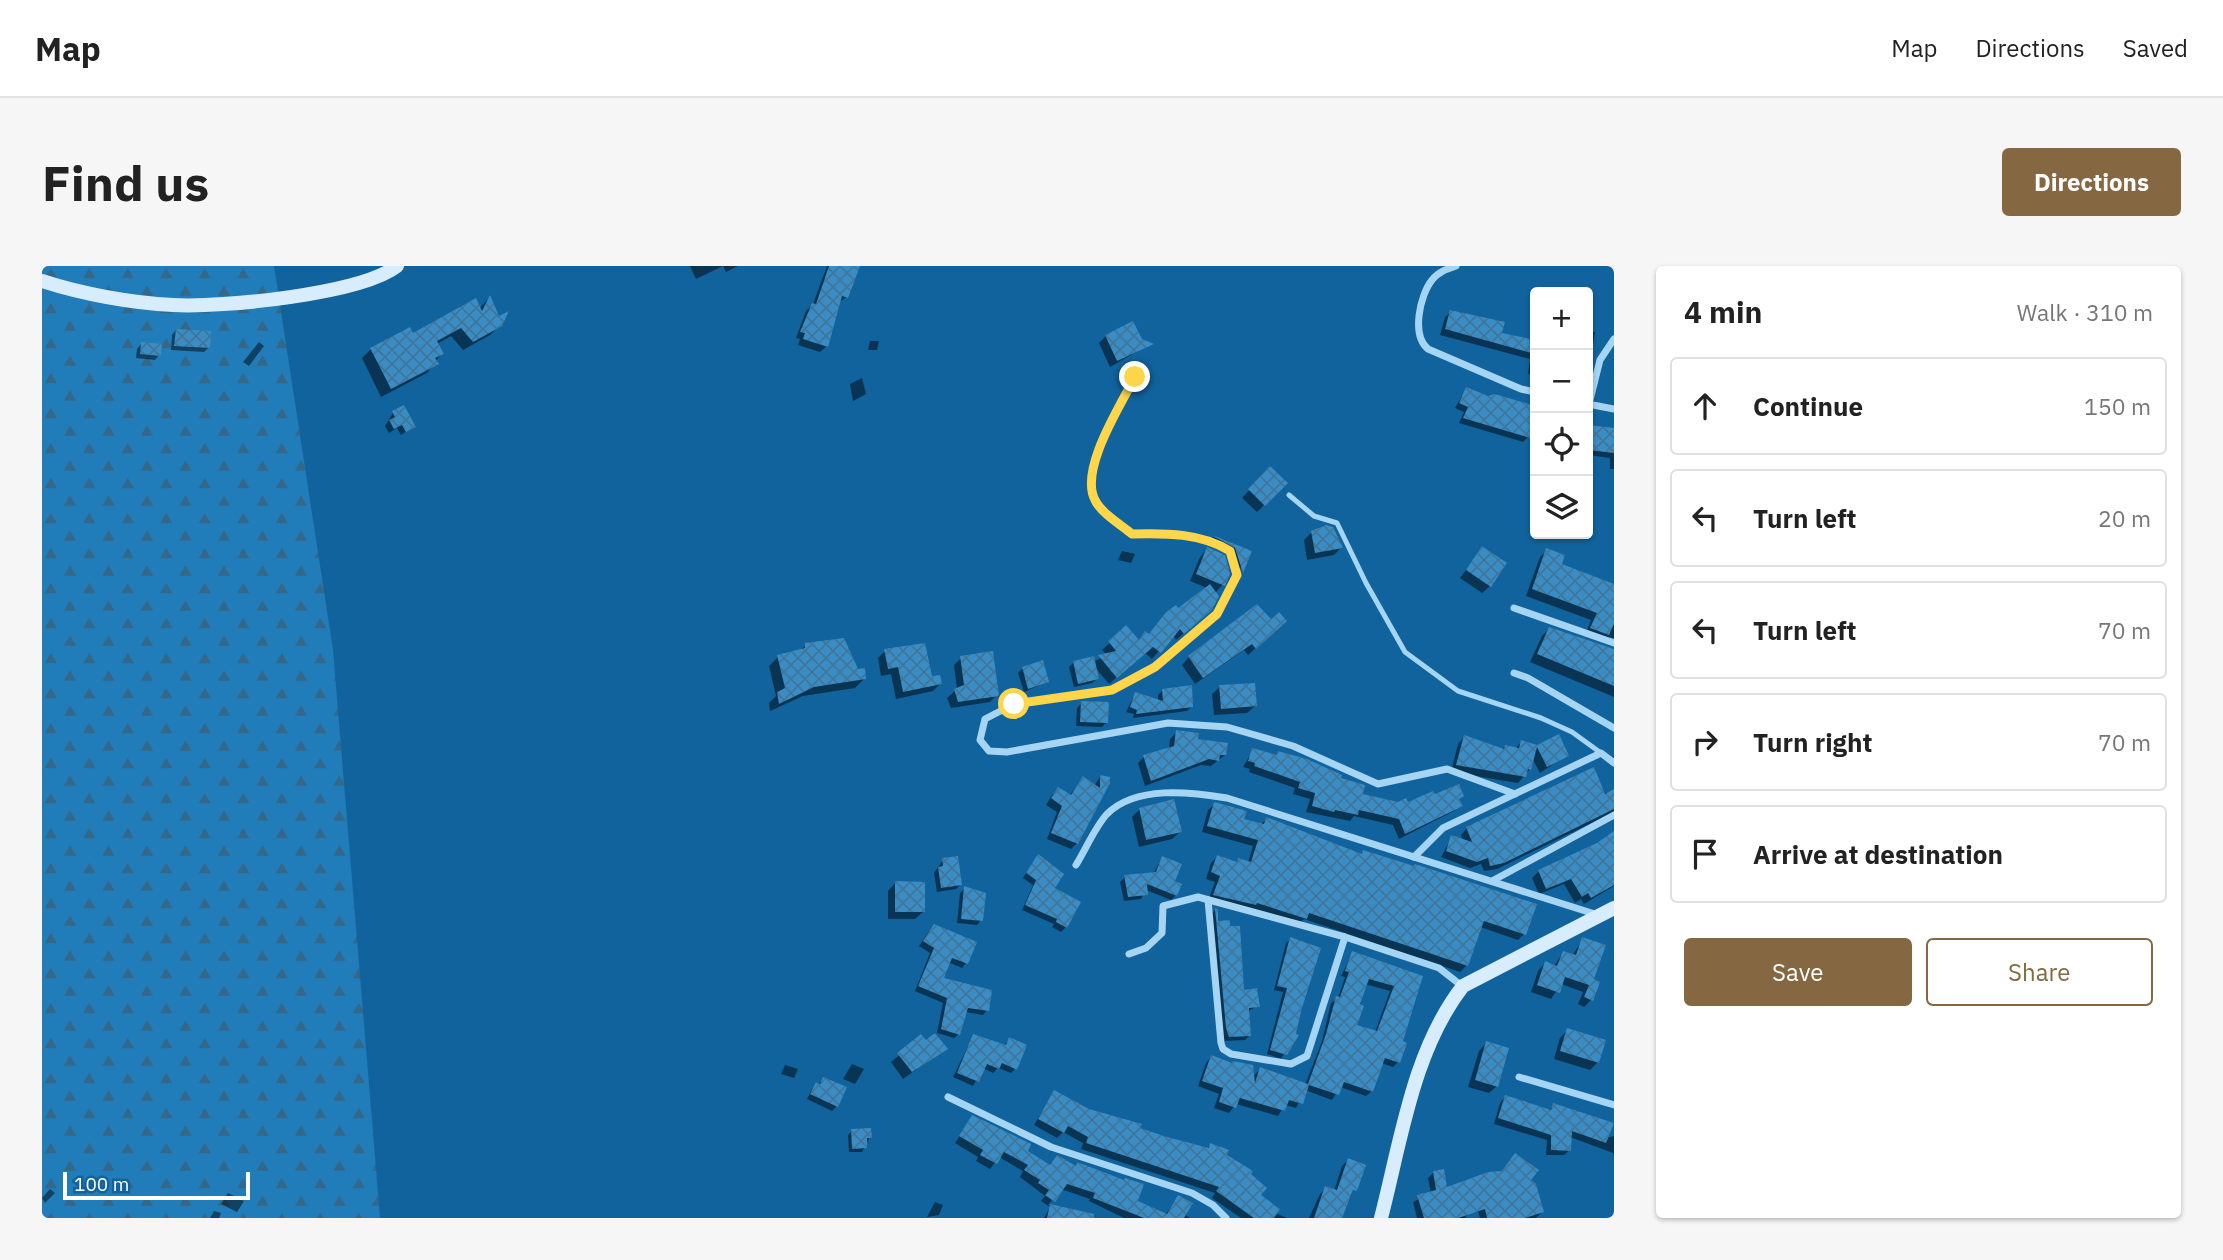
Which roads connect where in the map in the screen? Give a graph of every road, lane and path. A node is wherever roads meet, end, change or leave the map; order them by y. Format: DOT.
graph roads {
  1 [pos="397,266"];
  2 [pos="1456,266"];
  3 [pos="42,281"];
  4 [pos="1614,339"];
  5 [pos="1135,377"];
  6 [pos="1593,386"];
  7 [pos="1530,390"];
  8 [pos="1593,405"];
  9 [pos="1614,409"];
  10 [pos="1289,495"];
  11 [pos="1514,608"];
  12 [pos="1614,643"];
  13 [pos="1514,673"];
  14 [pos="1614,727"];
  15 [pos="1601,753"];
  16 [pos="1614,763"];
  17 [pos="1516,794"];
  18 [pos="1614,814"];
  19 [pos="1414,857"];
  20 [pos="1076,865"];
  21 [pos="1492,881"];
  22 [pos="1208,900"];
  23 [pos="1614,908"];
  24 [pos="1600,915"];
  25 [pos="1345,937"];
  26 [pos="1129,954"];
  27 [pos="1463,986"];
  28 [pos="1519,1077"];
  29 [pos="948,1097"];
  30 [pos="1614,1105"];
  31 [pos="1226,1218"];
  32 [pos="1381,1218"];
  1 -- 3 [label="street"];
  2 -- 7 [label="street"];
  4 -- 6 [label="street"];
  5 -- 17 [label="street"];
  8 -- 9 [label="street"];
  10 -- 15 [label="lane"];
  11 -- 12 [label="street"];
  13 -- 14 [label="street"];
  15 -- 16 [label="street"];
  15 -- 17 [label="street"];
  17 -- 19 [label="street"];
  18 -- 21 [label="street"];
  19 -- 20 [label="street"];
  19 -- 21 [label="street"];
  21 -- 24 [label="street"];
  22 -- 25 [label="street"];
  22 -- 25 [label="street"];
  22 -- 26 [label="street"];
  23 -- 24 [label="street"];
  24 -- 27 [label="street"];
  25 -- 27 [label="street"];
  27 -- 32 [label="street"];
  28 -- 30 [label="street"];
  29 -- 31 [label="street"];
}
